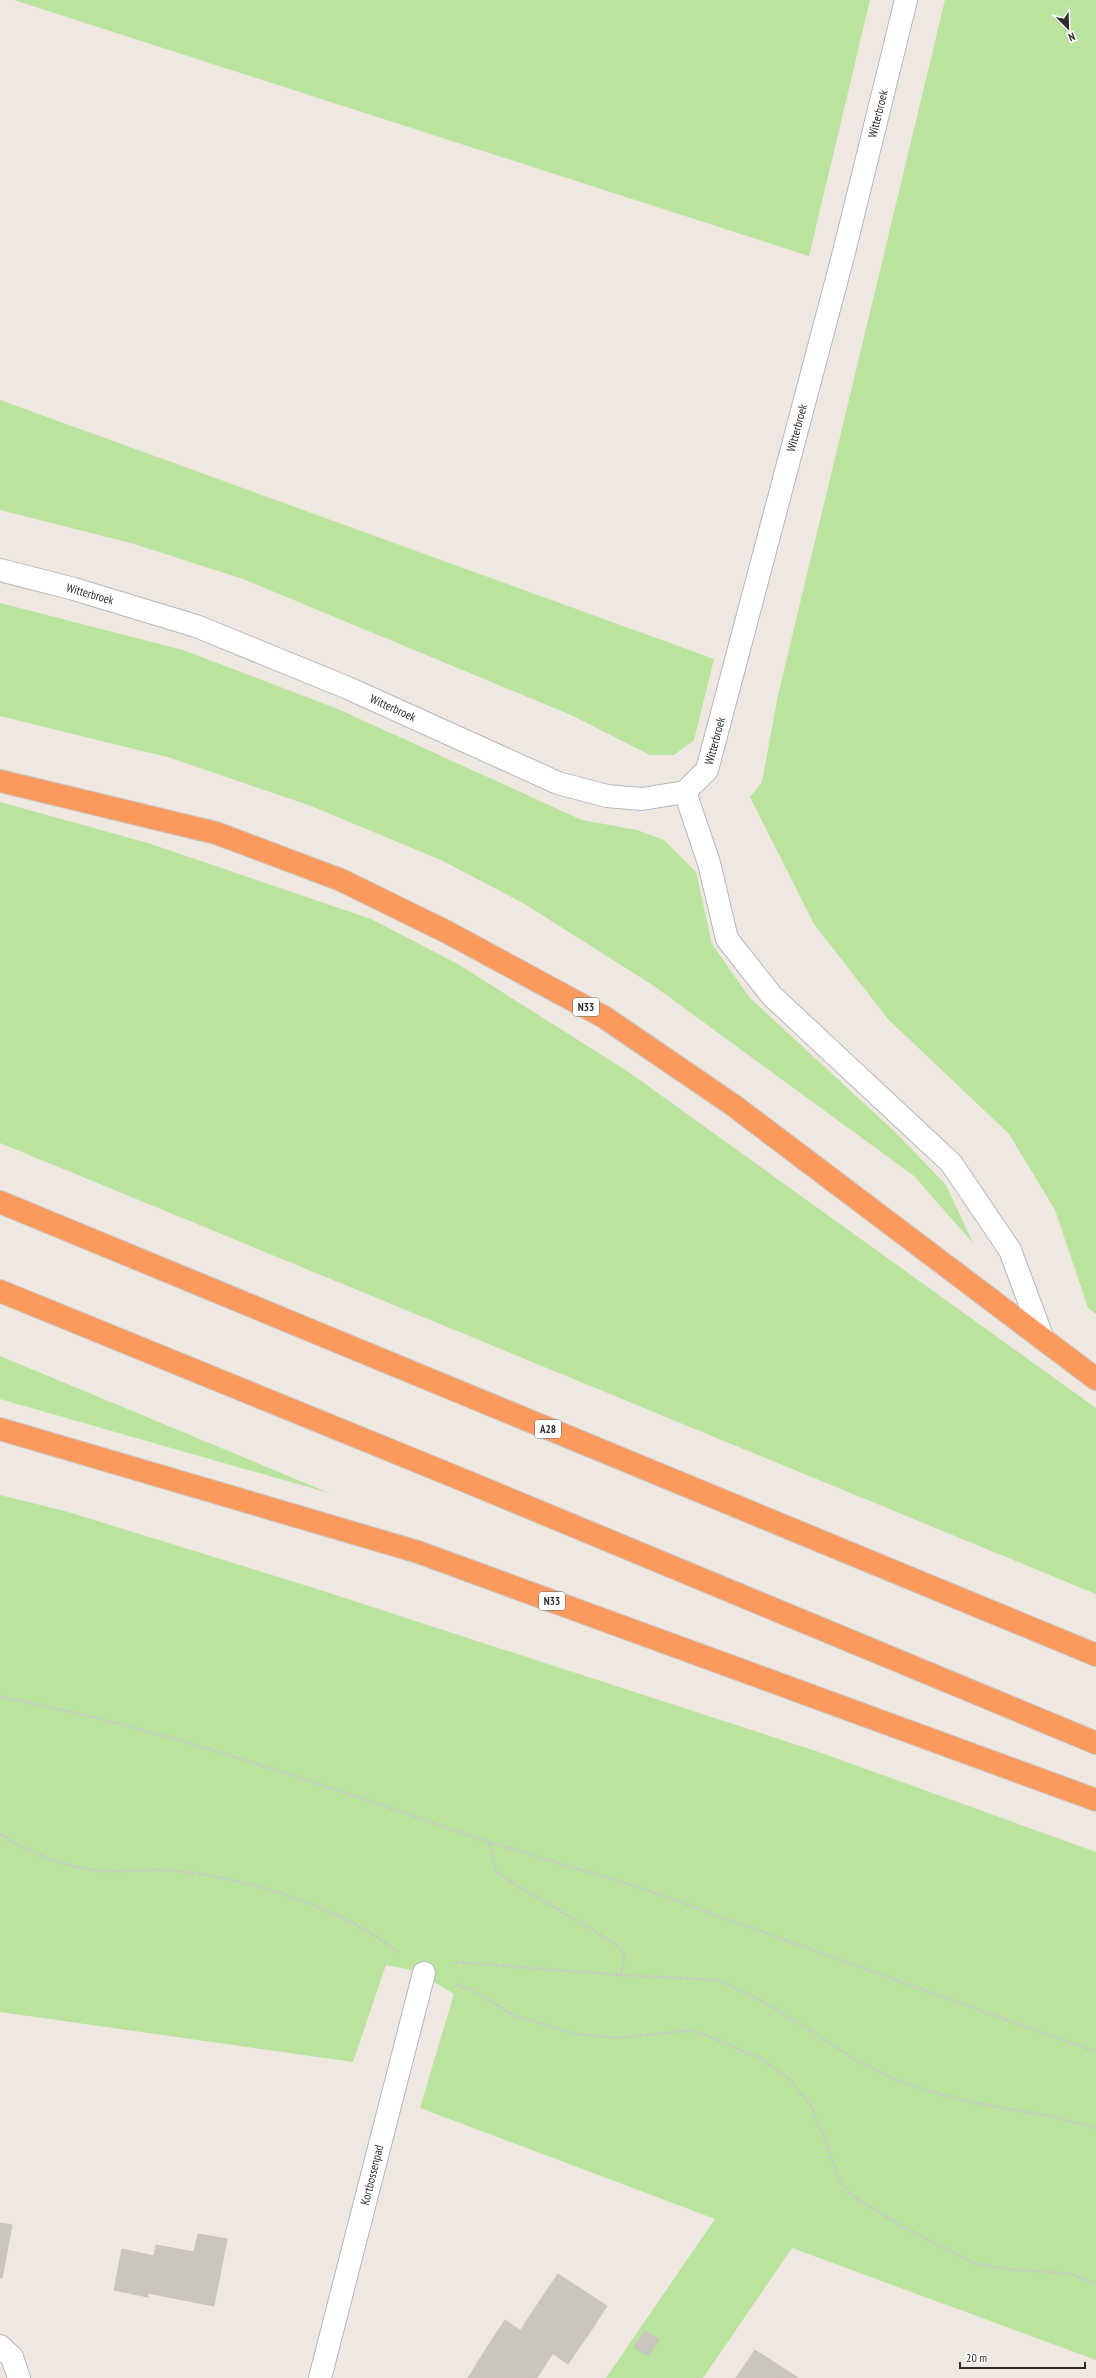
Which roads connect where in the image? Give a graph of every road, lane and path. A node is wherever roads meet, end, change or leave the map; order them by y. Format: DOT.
graph roads {
  1 [pos="906,0"];
  2 [pos="0,570"];
  3 [pos="0,781"];
  4 [pos="685,792"];
  5 [pos="0,1202"];
  6 [pos="0,1291"];
  7 [pos="1044,1339"];
  8 [pos="1096,1379"];
  9 [pos="0,1429"];
  10 [pos="1096,1655"];
  11 [pos="0,1697"];
  12 [pos="1096,1743"];
  13 [pos="1096,1800"];
  14 [pos="0,1834"];
  15 [pos="490,1842"];
  16 [pos="424,1973"];
  17 [pos="620,1975"];
  18 [pos="1096,2052"];
  19 [pos="1096,2128"];
  20 [pos="1096,2285"];
  21 [pos="0,2346"];
  22 [pos="19,2378"];
  23 [pos="320,2378"];
  1 -- 4 [label="street, Witterbroek"];
  2 -- 4 [label="street, Witterbroek"];
  3 -- 7 [label="highway, N33"];
  4 -- 7 [label="street"];
  5 -- 10 [label="highway, A28"];
  6 -- 12 [label="highway"];
  7 -- 8 [label="highway, N33"];
  9 -- 13 [label="highway, N33"];
  11 -- 15 [label="path"];
  14 -- 16 [label="path"];
  15 -- 17 [label="path"];
  15 -- 18 [label="path"];
  16 -- 17 [label="path"];
  16 -- 20 [label="path"];
  16 -- 23 [label="street, Kortbossenpad"];
  17 -- 19 [label="path"];
  21 -- 22 [label="street"];
}
